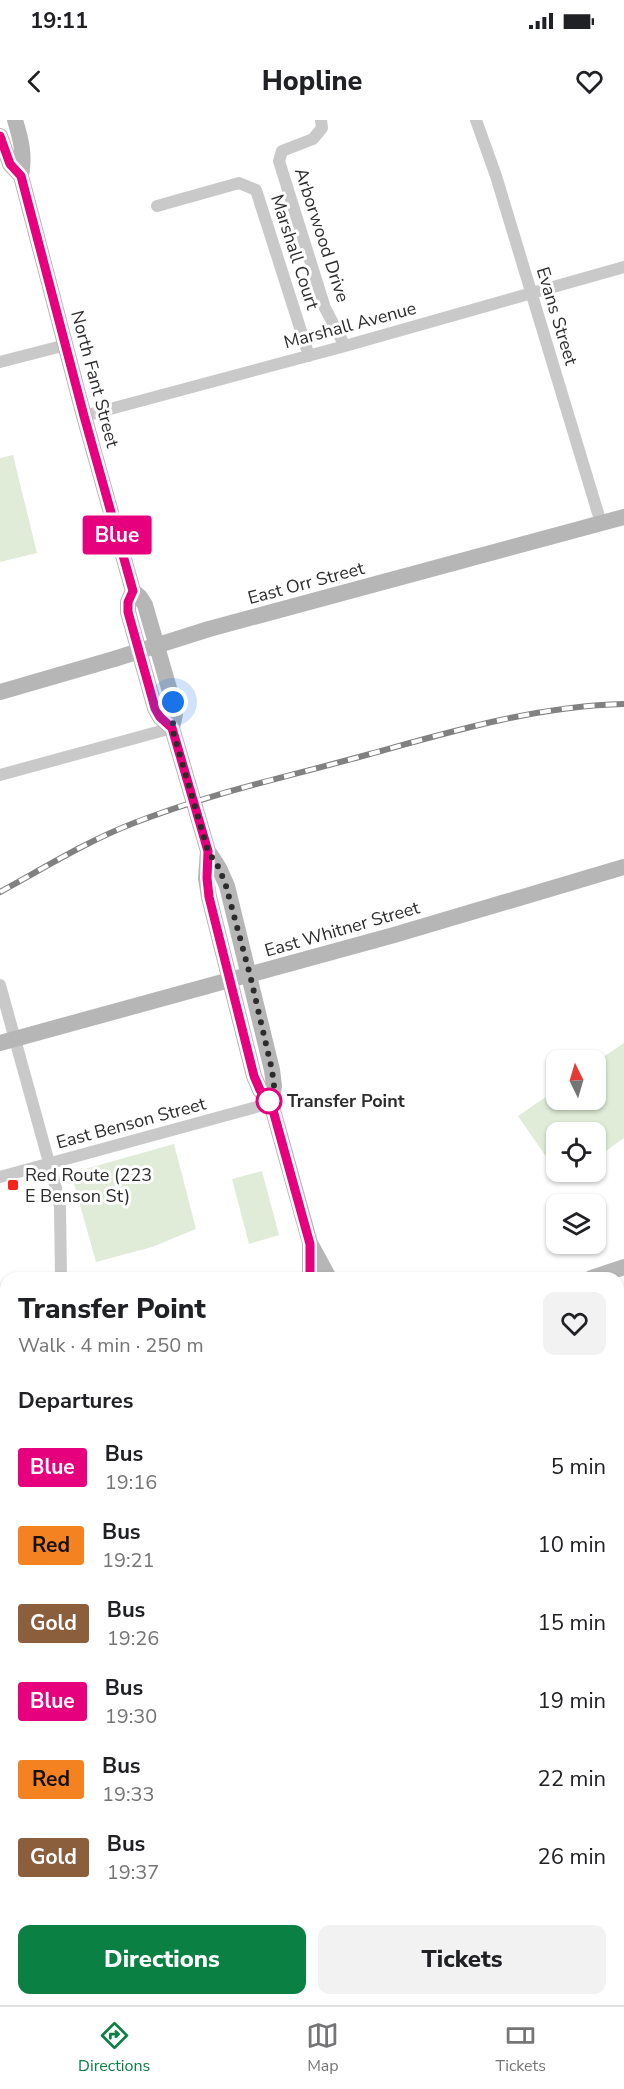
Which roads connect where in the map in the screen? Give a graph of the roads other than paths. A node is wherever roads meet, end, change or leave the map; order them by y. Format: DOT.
graph roads {
  1 [pos="15,120"];
  2 [pos="321,120"];
  3 [pos="476,120"];
  4 [pos="0,136"];
  5 [pos="21,176"];
  6 [pos="157,206"];
  7 [pos="624,267"];
  8 [pos="530,292"];
  9 [pos="66,345"];
  10 [pos="345,346"];
  11 [pos="309,356"];
  12 [pos="0,362"];
  13 [pos="84,416"];
  14 [pos="624,517"];
  15 [pos="601,523"];
  16 [pos="133,591"];
  17 [pos="156,645"];
  18 [pos="139,651"];
  19 [pos="0,692"];
  20 [pos="172,728"];
  21 [pos="0,775"];
  22 [pos="208,851"];
  23 [pos="624,867"];
  24 [pos="250,975"];
  25 [pos="230,980"];
  26 [pos="0,985"];
  27 [pos="8,1041"];
  28 [pos="271,1103"];
  29 [pos="49,1164"];
  30 [pos="0,1178"];
  31 [pos="310,1244"];
  32 [pos="60,1272"];
  33 [pos="310,1272"];
  34 [pos="325,1272"];
  1 -- 5 [label="main road, North Fant Street"];
  2 -- 10 [label="street, Arborwood Drive"];
  3 -- 8 [label="street, Evans Street"];
  4 -- 5 [label="main road, North Fant Street"];
  5 -- 9 [label="main road, North Fant Street"];
  6 -- 11 [label="street, Marshall Court"];
  7 -- 8 [label="street, Marshall Avenue"];
  8 -- 10 [label="street, Marshall Avenue"];
  8 -- 15 [label="street, Evans Street"];
  9 -- 12 [label="street"];
  9 -- 13 [label="main road, North Fant Street"];
  10 -- 11 [label="street, Marshall Avenue"];
  11 -- 13 [label="street, Marshall Avenue"];
  13 -- 16 [label="main road, North Fant Street"];
  14 -- 15 [label="main road, East Orr Street"];
  15 -- 17 [label="main road, East Orr Street"];
  16 -- 17 [label="main road, North Fant Street"];
  16 -- 18 [label="main road, North Fant Street"];
  17 -- 18 [label="main road, East Orr Street"];
  17 -- 20 [label="main road, North Fant Street"];
  18 -- 19 [label="main road, East Orr Street"];
  18 -- 20 [label="main road, North Fant Street"];
  20 -- 21 [label="street"];
  20 -- 22 [label="main road, North Fant Street"];
  22 -- 24 [label="main road, North Fant Street"];
  22 -- 25 [label="main road, North Fant Street"];
  23 -- 24 [label="main road, East Whitner Street"];
  24 -- 25 [label="main road, East Whitner Street"];
  24 -- 28 [label="main road, North Fant Street"];
  25 -- 27 [label="main road, East Whitner Street"];
  25 -- 28 [label="main road, North Fant Street"];
  26 -- 27 [label="street"];
  27 -- 29 [label="street"];
  28 -- 29 [label="street, East Benson Street"];
  28 -- 31 [label="main road"];
  29 -- 30 [label="street, East Benson Street"];
  29 -- 32 [label="street"];
  31 -- 33 [label="main road"];
  31 -- 34 [label="main road"];
}
